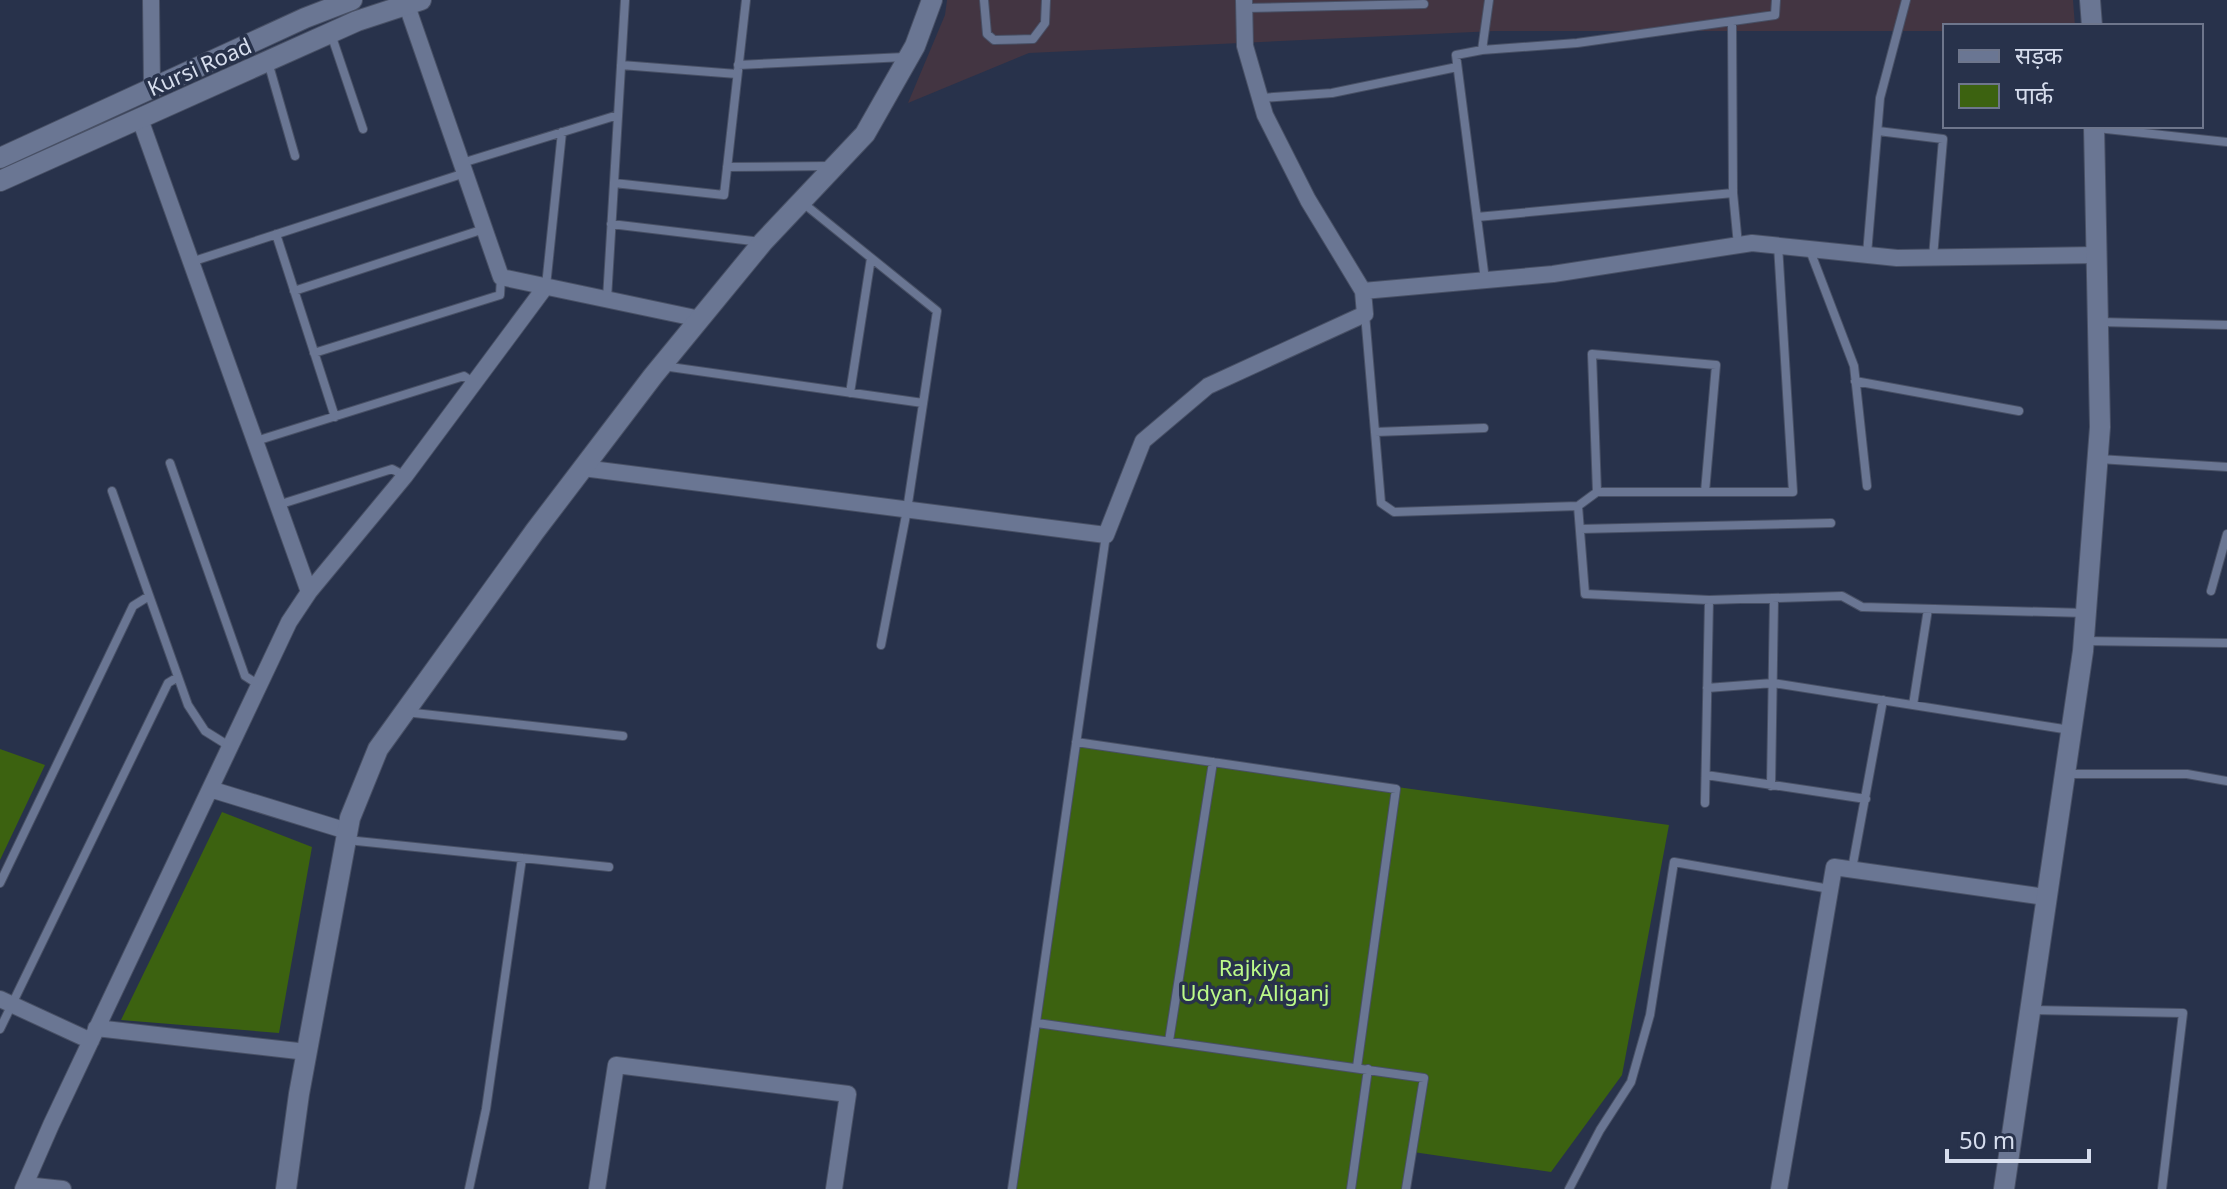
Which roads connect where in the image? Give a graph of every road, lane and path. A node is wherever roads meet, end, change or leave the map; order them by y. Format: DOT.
graph roads {
  1 [pos="151,0"];
  2 [pos="352,0"];
  3 [pos="625,0"];
  4 [pos="746,0"];
  5 [pos="932,0"];
  6 [pos="984,0"];
  7 [pos="1046,0"];
  8 [pos="1489,0"];
  9 [pos="1776,0"];
  10 [pos="1906,0"];
  11 [pos="2090,0"];
  12 [pos="411,2"];
  13 [pos="1244,4"];
  14 [pos="1424,4"];
  15 [pos="1732,22"];
  16 [pos="2092,24"];
  17 [pos="330,34"];
  18 [pos="1482,50"];
  19 [pos="909,57"];
  20 [pos="268,61"];
  21 [pos="621,65"];
  22 [pos="1457,67"];
  23 [pos="738,69"];
  24 [pos="152,88"];
  25 [pos="1260,98"];
  26 [pos="618,115"];
  27 [pos="140,119"];
  28 [pos="2094,128"];
  29 [pos="2103,128"];
  30 [pos="363,129"];
  31 [pos="1878,131"];
  32 [pos="562,132"];
  33 [pos="2227,142"];
  34 [pos="295,156"];
  35 [pos="0,158"];
  36 [pos="835,166"];
  37 [pos="727,167"];
  38 [pos="464,168"];
  39 [pos="0,181"];
  40 [pos="614,183"];
  41 [pos="1733,193"];
  42 [pos="801,201"];
  43 [pos="1477,217"];
  44 [pos="611,224"];
  45 [pos="485,229"];
  46 [pos="276,234"];
  47 [pos="763,242"];
  48 [pos="1738,245"];
  49 [pos="1778,245"];
  50 [pos="1809,247"];
  51 [pos="1867,254"];
  52 [pos="2097,255"];
  53 [pos="1933,257"];
  54 [pos="871,258"];
  55 [pos="191,262"];
  56 [pos="501,277"];
  57 [pos="1485,280"];
  58 [pos="546,286"];
  59 [pos="294,291"];
  60 [pos="1363,291"];
  61 [pos="607,299"];
  62 [pos="1365,314"];
  63 [pos="700,319"];
  64 [pos="2098,322"];
  65 [pos="2227,325"];
  66 [pos="314,353"];
  67 [pos="662,366"];
  68 [pos="1855,381"];
  69 [pos="475,383"];
  70 [pos="850,393"];
  71 [pos="923,403"];
  72 [pos="2019,411"];
  73 [pos="335,417"];
  74 [pos="1484,428"];
  75 [pos="1375,432"];
  76 [pos="255,441"];
  77 [pos="2098,459"];
  78 [pos="170,463"];
  79 [pos="2227,467"];
  80 [pos="583,468"];
  81 [pos="405,476"];
  82 [pos="1867,486"];
  83 [pos="112,491"];
  84 [pos="1597,492"];
  85 [pos="1705,492"];
  86 [pos="278,505"];
  87 [pos="1578,506"];
  88 [pos="907,510"];
  89 [pos="1831,523"];
  90 [pos="1580,529"];
  91 [pos="2227,534"];
  92 [pos="1106,535"];
  93 [pos="2211,591"];
  94 [pos="309,592"];
  95 [pos="149,596"];
  96 [pos="1774,598"];
  97 [pos="1709,600"];
  98 [pos="1928,609"];
  99 [pos="2086,613"];
  100 [pos="2083,641"];
  101 [pos="2227,643"];
  102 [pos="881,645"];
  103 [pos="178,677"];
  104 [pos="1773,683"];
  105 [pos="259,685"];
  106 [pos="1707,688"];
  107 [pos="1883,700"];
  108 [pos="1913,705"];
  109 [pos="404,712"];
  110 [pos="2071,730"];
  111 [pos="623,736"];
  112 [pos="1076,742"];
  113 [pos="230,747"];
  114 [pos="1213,762"];
  115 [pos="2064,774"];
  116 [pos="1706,775"];
  117 [pos="2227,781"];
  118 [pos="1771,786"];
  119 [pos="210,789"];
  120 [pos="1866,799"];
  121 [pos="1705,803"];
  122 [pos="346,836"];
  123 [pos="522,858"];
  124 [pos="609,867"];
  125 [pos="1852,869"];
  126 [pos="0,883"];
  127 [pos="1830,889"];
  128 [pos="2045,897"];
  129 [pos="6,1001"];
  130 [pos="2029,1010"];
  131 [pos="1037,1023"];
  132 [pos="0,1029"];
  133 [pos="94,1034"];
  134 [pos="1169,1041"];
  135 [pos="307,1052"];
  136 [pos="1357,1067"];
  137 [pos="1368,1069"];
  138 [pos="24,1187"];
  139 [pos="63,1189"];
  140 [pos="286,1189"];
  141 [pos="469,1189"];
  142 [pos="597,1189"];
  143 [pos="834,1189"];
  144 [pos="1012,1189"];
  145 [pos="1351,1189"];
  146 [pos="1406,1189"];
  147 [pos="1569,1189"];
  148 [pos="1779,1189"];
  149 [pos="2004,1189"];
  150 [pos="2162,1189"];
  1 -- 24 [label="street"];
  2 -- 24 [label="street, Kursi Road"];
  3 -- 21 [label="lane"];
  4 -- 23 [label="lane"];
  5 -- 19 [label="street"];
  6 -- 7 [label="lane"];
  8 -- 18 [label="lane"];
  9 -- 15 [label="lane"];
  10 -- 31 [label="lane"];
  11 -- 16 [label="street"];
  12 -- 17 [label="street, Kursi Road"];
  12 -- 38 [label="street"];
  13 -- 14 [label="lane"];
  13 -- 25 [label="street"];
  15 -- 18 [label="lane"];
  15 -- 41 [label="lane"];
  17 -- 20 [label="street, Kursi Road"];
  17 -- 30 [label="lane"];
  18 -- 22 [label="lane"];
  19 -- 23 [label="lane"];
  19 -- 36 [label="street"];
  20 -- 27 [label="street, Kursi Road"];
  20 -- 34 [label="lane"];
  21 -- 23 [label="lane"];
  21 -- 26 [label="lane"];
  22 -- 25 [label="lane"];
  22 -- 43 [label="lane"];
  23 -- 37 [label="lane"];
  24 -- 35 [label="street, Kursi Road"];
  25 -- 60 [label="street"];
  26 -- 32 [label="lane"];
  26 -- 40 [label="lane"];
  27 -- 39 [label="street, Kursi Road"];
  27 -- 55 [label="street"];
  28 -- 52 [label="street"];
  29 -- 33 [label="lane"];
  31 -- 51 [label="lane"];
  31 -- 53 [label="lane"];
  32 -- 38 [label="lane"];
  32 -- 58 [label="lane"];
  36 -- 37 [label="lane"];
  36 -- 42 [label="street"];
  37 -- 40 [label="lane"];
  38 -- 45 [label="street"];
  38 -- 46 [label="lane"];
  40 -- 44 [label="lane"];
  41 -- 43 [label="lane"];
  41 -- 48 [label="lane"];
  42 -- 47 [label="street"];
  42 -- 54 [label="lane"];
  43 -- 57 [label="lane"];
  44 -- 47 [label="lane"];
  44 -- 61 [label="lane"];
  45 -- 56 [label="street"];
  45 -- 59 [label="lane"];
  46 -- 55 [label="lane"];
  46 -- 59 [label="lane"];
  47 -- 63 [label="street"];
  48 -- 49 [label="street"];
  48 -- 57 [label="street"];
  49 -- 50 [label="street"];
  49 -- 85 [label="lane"];
  50 -- 51 [label="street"];
  50 -- 68 [label="lane"];
  51 -- 53 [label="street"];
  52 -- 53 [label="street"];
  52 -- 64 [label="street"];
  54 -- 70 [label="lane"];
  54 -- 71 [label="lane"];
  55 -- 76 [label="street"];
  56 -- 58 [label="street"];
  56 -- 66 [label="lane"];
  57 -- 60 [label="street"];
  58 -- 61 [label="street"];
  58 -- 69 [label="street"];
  59 -- 66 [label="lane"];
  60 -- 62 [label="street"];
  61 -- 63 [label="street"];
  62 -- 75 [label="lane"];
  62 -- 92 [label="street"];
  63 -- 67 [label="street"];
  64 -- 65 [label="lane"];
  64 -- 77 [label="street"];
  66 -- 73 [label="lane"];
  67 -- 70 [label="lane"];
  67 -- 80 [label="street"];
  68 -- 72 [label="lane"];
  68 -- 82 [label="lane"];
  69 -- 73 [label="lane"];
  69 -- 81 [label="street"];
  70 -- 71 [label="lane"];
  71 -- 88 [label="lane"];
  73 -- 76 [label="lane"];
  74 -- 75 [label="lane"];
  75 -- 87 [label="lane"];
  76 -- 86 [label="street"];
  77 -- 79 [label="lane"];
  77 -- 99 [label="street"];
  78 -- 105 [label="lane"];
  80 -- 88 [label="street"];
  80 -- 109 [label="street"];
  81 -- 86 [label="lane"];
  81 -- 94 [label="street"];
  83 -- 95 [label="lane"];
  84 -- 85 [label="lane"];
  84 -- 85 [label="lane"];
  84 -- 87 [label="lane"];
  86 -- 94 [label="street"];
  87 -- 90 [label="lane"];
  88 -- 92 [label="street"];
  88 -- 102 [label="lane"];
  89 -- 90 [label="lane"];
  90 -- 97 [label="lane"];
  91 -- 93 [label="lane"];
  92 -- 112 [label="lane"];
  94 -- 105 [label="street"];
  95 -- 103 [label="lane"];
  95 -- 126 [label="lane"];
  96 -- 97 [label="lane"];
  96 -- 98 [label="lane"];
  96 -- 104 [label="lane"];
  97 -- 106 [label="lane"];
  98 -- 99 [label="lane"];
  98 -- 108 [label="lane"];
  99 -- 100 [label="street"];
  100 -- 101 [label="lane"];
  100 -- 110 [label="street"];
  103 -- 113 [label="lane"];
  103 -- 129 [label="lane"];
  104 -- 106 [label="lane"];
  104 -- 107 [label="lane"];
  104 -- 118 [label="lane"];
  105 -- 113 [label="street"];
  106 -- 116 [label="lane"];
  107 -- 108 [label="lane"];
  107 -- 120 [label="lane"];
  108 -- 110 [label="lane"];
  109 -- 111 [label="lane"];
  109 -- 122 [label="street"];
  110 -- 115 [label="street"];
  112 -- 114 [label="lane"];
  112 -- 131 [label="lane"];
  113 -- 119 [label="street"];
  114 -- 134 [label="lane"];
  114 -- 136 [label="lane"];
  115 -- 117 [label="lane"];
  115 -- 128 [label="street"];
  116 -- 118 [label="lane"];
  116 -- 121 [label="lane"];
  118 -- 120 [label="lane"];
  119 -- 122 [label="street"];
  119 -- 133 [label="street"];
  120 -- 125 [label="lane"];
  122 -- 123 [label="lane"];
  122 -- 135 [label="street"];
  123 -- 124 [label="lane"];
  123 -- 141 [label="lane"];
  125 -- 127 [label="street"];
  125 -- 128 [label="street"];
  127 -- 147 [label="lane"];
  127 -- 148 [label="street"];
  128 -- 130 [label="street"];
  129 -- 132 [label="lane"];
  129 -- 133 [label="street"];
  130 -- 149 [label="street"];
  130 -- 150 [label="lane"];
  131 -- 134 [label="lane"];
  131 -- 144 [label="lane"];
  133 -- 135 [label="street"];
  133 -- 138 [label="street"];
  134 -- 136 [label="lane"];
  135 -- 140 [label="street"];
  136 -- 137 [label="lane"];
  137 -- 145 [label="lane"];
  137 -- 146 [label="lane"];
  138 -- 139 [label="street"];
  142 -- 143 [label="street"];
}
